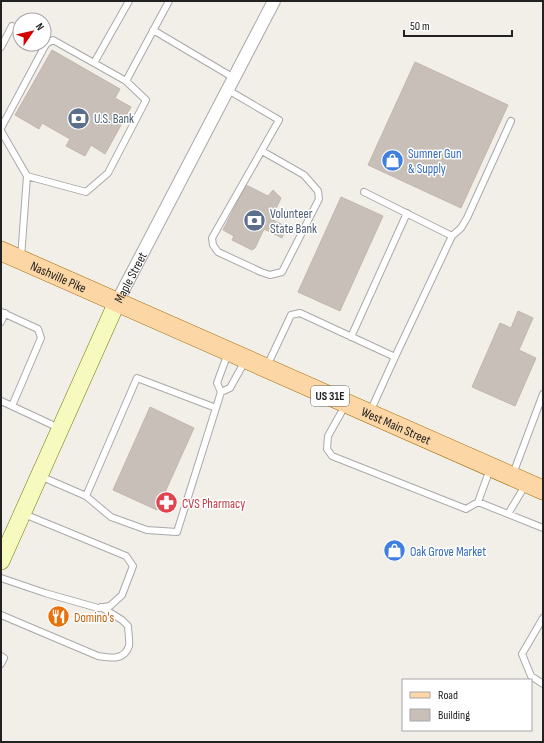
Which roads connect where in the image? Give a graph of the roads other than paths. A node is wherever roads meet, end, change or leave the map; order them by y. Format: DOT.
graph roads {
  1 [pos="129,1"];
  2 [pos="169,1"];
  3 [pos="274,1"];
  4 [pos="12,26"];
  5 [pos="153,30"];
  6 [pos="52,40"];
  7 [pos="1,47"];
  8 [pos="40,52"];
  9 [pos="94,63"];
  10 [pos="234,78"];
  11 [pos="126,80"];
  12 [pos="228,90"];
  13 [pos="511,121"];
  14 [pos="1,128"];
  15 [pos="1,131"];
  16 [pos="262,151"];
  17 [pos="27,176"];
  18 [pos="364,192"];
  19 [pos="407,213"];
  20 [pos="452,236"];
  21 [pos="1,251"];
  22 [pos="20,259"];
  23 [pos="117,302"];
  24 [pos="3,313"];
  25 [pos="1,322"];
  26 [pos="351,337"];
  27 [pos="228,351"];
  28 [pos="395,357"];
  29 [pos="246,359"];
  30 [pos="267,368"];
  31 [pos="221,392"];
  32 [pos="543,394"];
  33 [pos="1,401"];
  34 [pos="346,403"];
  35 [pos="12,406"];
  36 [pos="216,408"];
  37 [pos="370,413"];
  38 [pos="60,428"];
  39 [pos="491,467"];
  40 [pos="39,476"];
  41 [pos="527,483"];
  42 [pos="86,496"];
  43 [pos="478,502"];
  44 [pos="22,513"];
  45 [pos="508,514"];
  46 [pos="543,528"];
  47 [pos="1,561"];
  48 [pos="1,578"];
  49 [pos="101,607"];
  50 [pos="1,615"];
  51 [pos="543,618"];
  52 [pos="1,656"];
  53 [pos="1,664"];
  54 [pos="543,684"];
  1 -- 9 [label="lane"];
  2 -- 5 [label="lane"];
  3 -- 10 [label="street, Maple Street"];
  4 -- 7 [label="lane"];
  5 -- 10 [label="lane"];
  5 -- 11 [label="lane"];
  6 -- 9 [label="lane"];
  8 -- 14 [label="lane"];
  9 -- 11 [label="lane"];
  10 -- 12 [label="street, Maple Street"];
  11 -- 17 [label="lane"];
  12 -- 16 [label="lane"];
  12 -- 23 [label="street, Maple Street"];
  13 -- 20 [label="lane"];
  15 -- 17 [label="lane"];
  16 -- 16 [label="lane"];
  17 -- 22 [label="lane"];
  18 -- 19 [label="lane"];
  19 -- 20 [label="lane"];
  19 -- 26 [label="lane"];
  20 -- 28 [label="lane"];
  21 -- 22 [label="main road, Nashville Pike / US 31E"];
  22 -- 23 [label="main road, Nashville Pike / US 31E"];
  23 -- 27 [label="main road, West Main Street / US 31E"];
  23 -- 38 [label="street, Maple Street"];
  24 -- 25 [label="lane"];
  24 -- 35 [label="lane"];
  26 -- 28 [label="lane"];
  26 -- 30 [label="lane"];
  27 -- 29 [label="main road, West Main Street / US 31E"];
  27 -- 31 [label="lane"];
  28 -- 37 [label="lane"];
  29 -- 30 [label="main road, West Main Street / US 31E"];
  29 -- 31 [label="lane"];
  30 -- 34 [label="main road, West Main Street / US 31E"];
  31 -- 36 [label="lane"];
  32 -- 41 [label="lane"];
  33 -- 35 [label="lane"];
  34 -- 37 [label="main road, West Main Street / US 31E"];
  34 -- 43 [label="lane"];
  35 -- 38 [label="lane"];
  36 -- 42 [label="lane"];
  36 -- 42 [label="lane"];
  37 -- 39 [label="main road, West Main Street / US 31E"];
  38 -- 40 [label="street, Maple Street"];
  39 -- 41 [label="main road, West Main Street / US 31E"];
  39 -- 43 [label="lane"];
  40 -- 42 [label="lane"];
  40 -- 44 [label="street, Maple Street"];
  41 -- 45 [label="lane"];
  43 -- 45 [label="lane"];
  44 -- 47 [label="street, Maple Street"];
  44 -- 49 [label="lane"];
  45 -- 46 [label="lane"];
  48 -- 49 [label="lane"];
  49 -- 50 [label="lane"];
  51 -- 54 [label="lane"];
  52 -- 53 [label="lane"];
}
